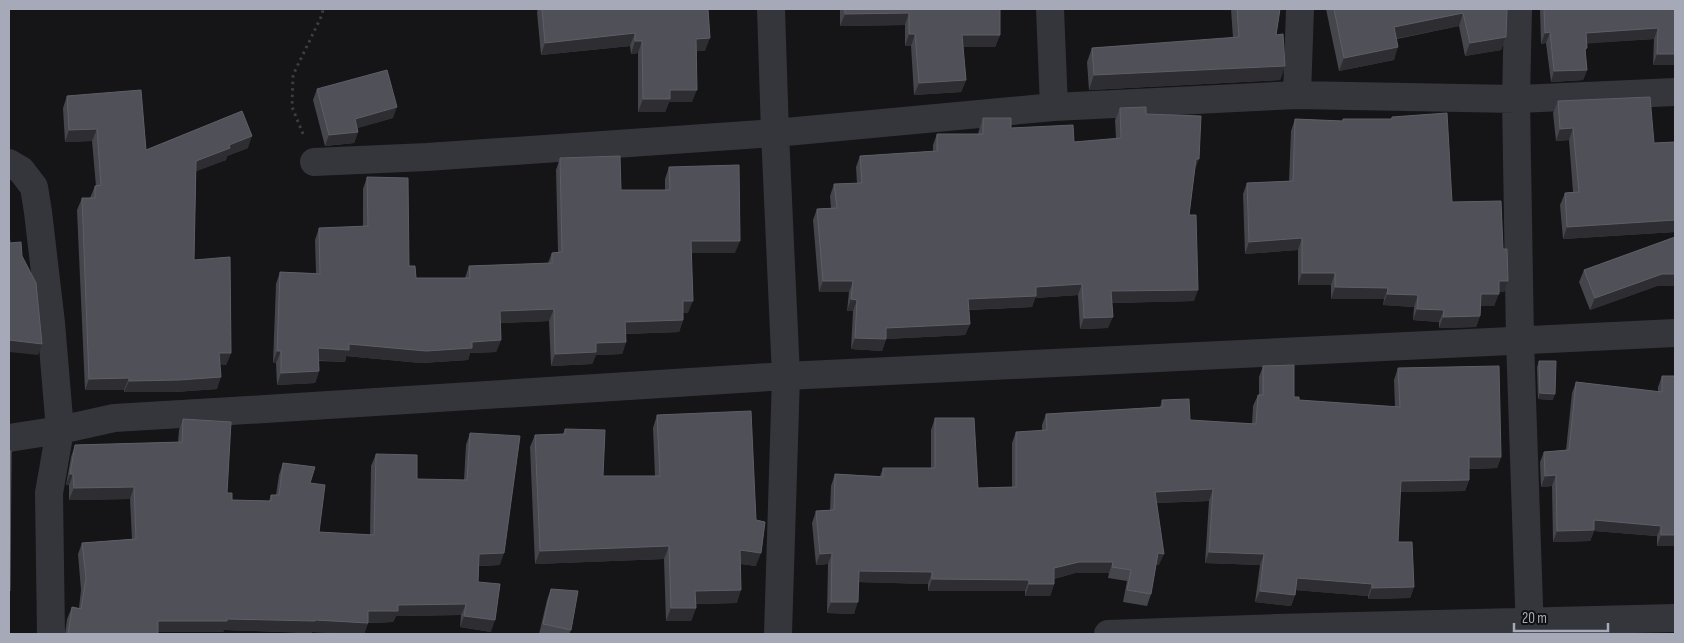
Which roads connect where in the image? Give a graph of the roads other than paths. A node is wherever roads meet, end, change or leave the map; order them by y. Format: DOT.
graph roads {
  1 [pos="772,9"];
  2 [pos="1050,9"];
  3 [pos="1300,9"];
  4 [pos="1518,9"];
  5 [pos="1675,92"];
  6 [pos="1297,95"];
  7 [pos="1516,100"];
  8 [pos="1054,107"];
  9 [pos="775,133"];
  10 [pos="314,162"];
  11 [pos="9,163"];
  12 [pos="1675,333"];
  13 [pos="1520,340"];
  14 [pos="786,376"];
  15 [pos="60,430"];
  16 [pos="9,438"];
  17 [pos="1675,618"];
  18 [pos="1530,628"];
  19 [pos="1276,631"];
  20 [pos="51,634"];
  21 [pos="778,634"];
  22 [pos="1108,634"];
  1 -- 9 [label="street"];
  2 -- 8 [label="street"];
  3 -- 6 [label="street"];
  4 -- 7 [label="street"];
  5 -- 7 [label="street"];
  6 -- 7 [label="street"];
  6 -- 8 [label="street"];
  7 -- 13 [label="street"];
  8 -- 9 [label="street"];
  9 -- 10 [label="street"];
  9 -- 14 [label="street"];
  11 -- 15 [label="street"];
  12 -- 13 [label="street"];
  13 -- 14 [label="street"];
  13 -- 18 [label="street"];
  14 -- 15 [label="street"];
  14 -- 21 [label="street"];
  15 -- 16 [label="street"];
  15 -- 20 [label="street"];
  17 -- 18 [label="street"];
  18 -- 19 [label="street"];
  19 -- 22 [label="street"];
}
